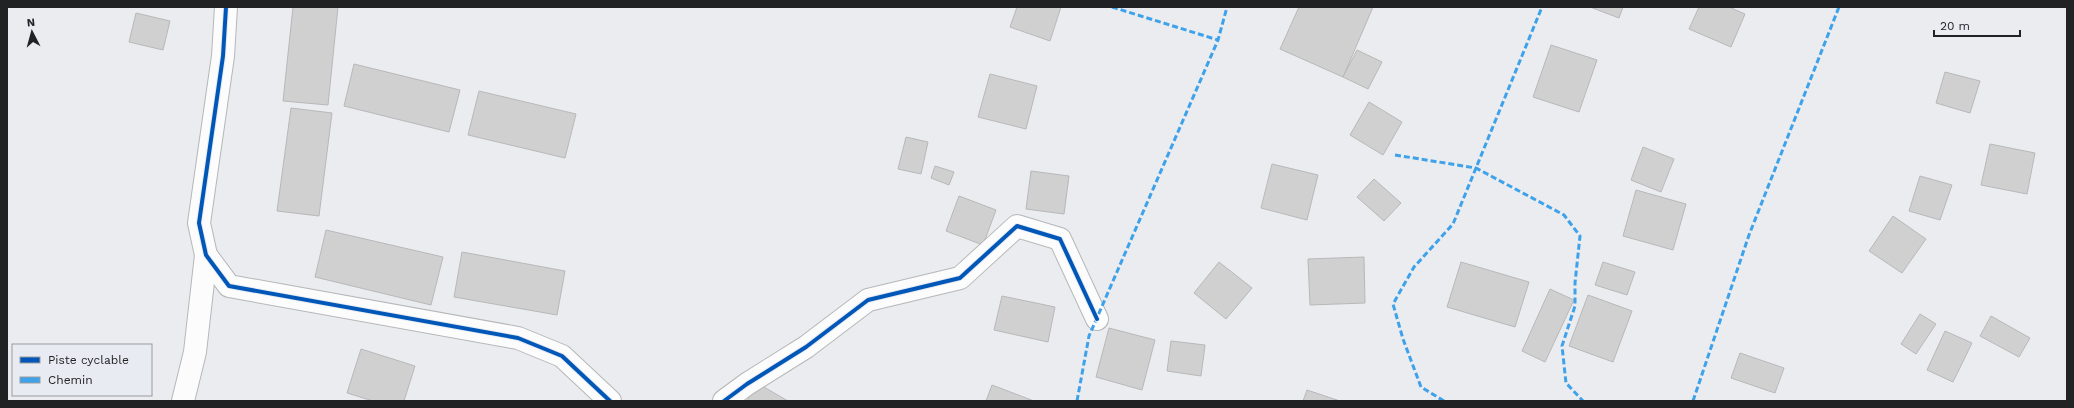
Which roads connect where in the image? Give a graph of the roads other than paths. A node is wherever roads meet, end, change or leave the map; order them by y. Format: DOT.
graph roads {
  1 [pos="226,7"];
  2 [pos="206,255"];
  3 [pos="1096,319"];
  4 [pos="183,401"];
  5 [pos="610,401"];
  6 [pos="724,401"];
  1 -- 2 [label="street"];
  2 -- 4 [label="street"];
  2 -- 5 [label="street"];
  3 -- 6 [label="street"];
}
